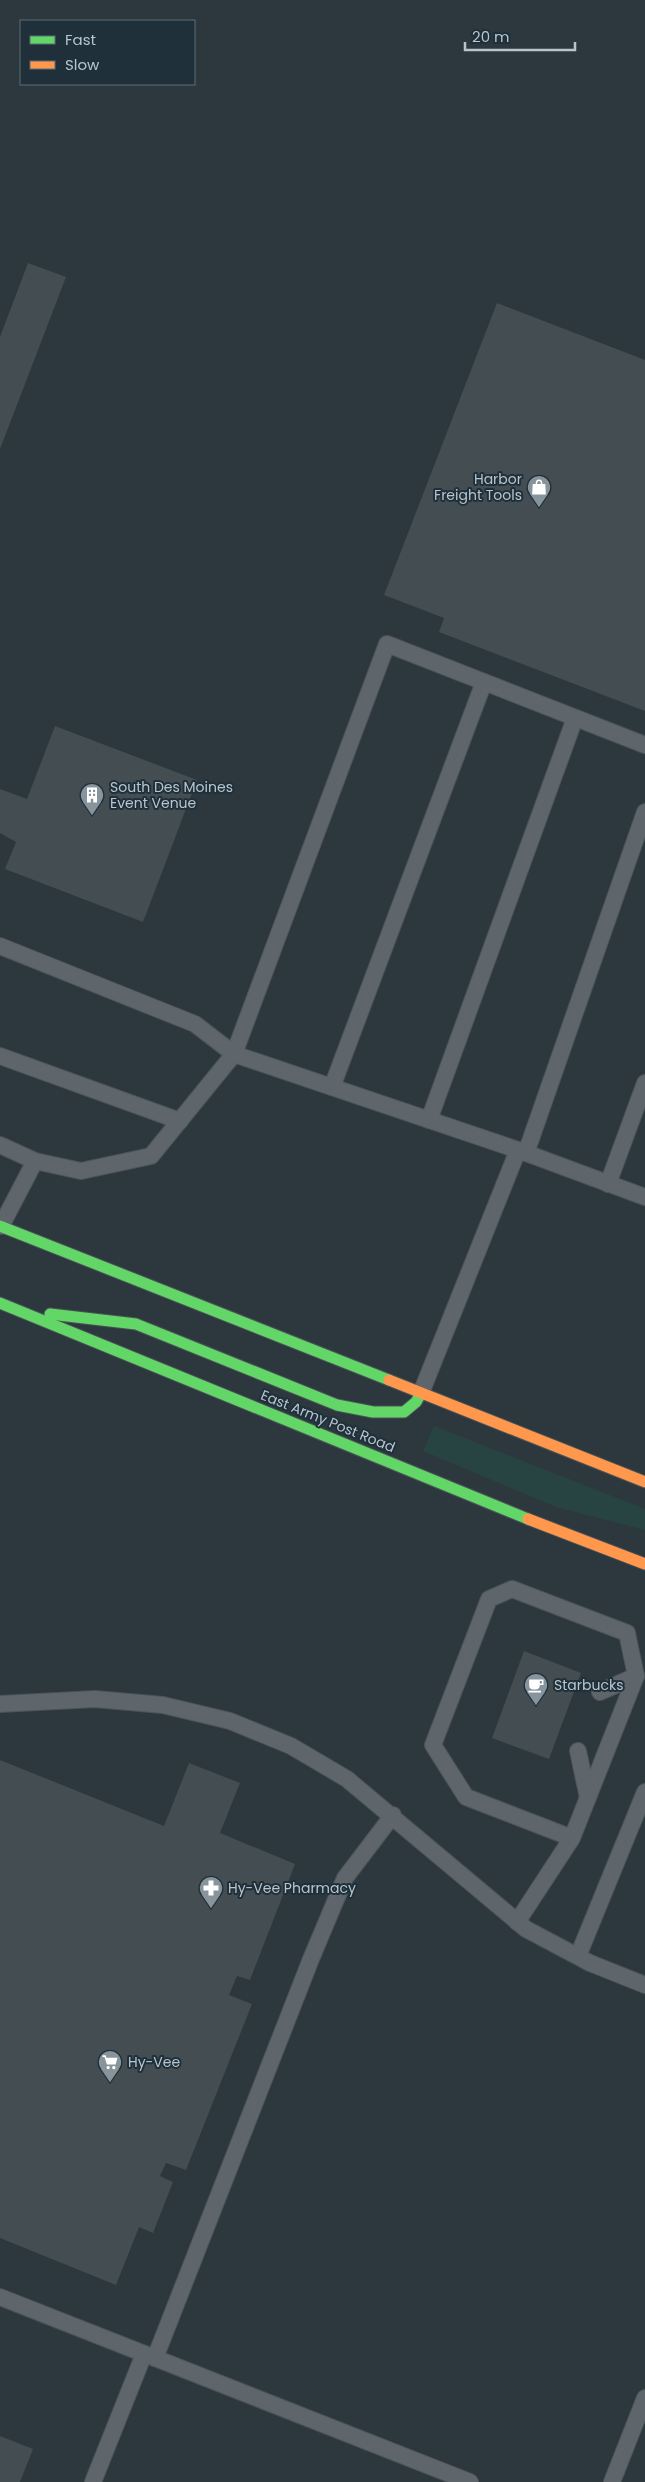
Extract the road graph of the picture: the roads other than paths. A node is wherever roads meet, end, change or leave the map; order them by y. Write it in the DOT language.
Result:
graph roads {
  1 [pos="484,682"];
  2 [pos="575,718"];
  3 [pos="645,745"];
  4 [pos="645,812"];
  5 [pos="0,946"];
  6 [pos="234,1054"];
  7 [pos="0,1056"];
  8 [pos="645,1083"];
  9 [pos="332,1087"];
  10 [pos="429,1120"];
  11 [pos="180,1121"];
  12 [pos="0,1145"];
  13 [pos="522,1151"];
  14 [pos="35,1161"];
  15 [pos="608,1184"];
  16 [pos="645,1197"];
  17 [pos="0,1226"];
  18 [pos="0,1303"];
  19 [pos="16,1310"];
  20 [pos="421,1393"];
  21 [pos="645,1482"];
  22 [pos="645,1564"];
  23 [pos="636,1676"];
  24 [pos="600,1692"];
  25 [pos="0,1704"];
  26 [pos="578,1751"];
  27 [pos="645,1792"];
  28 [pos="588,1798"];
  29 [pos="642,1809"];
  30 [pos="393,1815"];
  31 [pos="572,1838"];
  32 [pos="517,1922"];
  33 [pos="578,1956"];
  34 [pos="645,1985"];
  35 [pos="0,2297"];
  36 [pos="149,2356"];
  37 [pos="645,2398"];
  38 [pos="93,2482"];
  39 [pos="470,2482"];
  40 [pos="612,2482"];
  1 -- 2 [label="lane"];
  1 -- 6 [label="lane"];
  1 -- 9 [label="lane"];
  2 -- 3 [label="lane"];
  2 -- 10 [label="lane"];
  4 -- 13 [label="lane"];
  5 -- 6 [label="lane"];
  6 -- 9 [label="lane"];
  6 -- 11 [label="lane"];
  7 -- 11 [label="lane"];
  8 -- 15 [label="lane"];
  9 -- 10 [label="lane"];
  10 -- 13 [label="lane"];
  11 -- 14 [label="lane"];
  12 -- 14 [label="lane"];
  13 -- 15 [label="lane"];
  13 -- 20 [label="lane"];
  14 -- 17 [label="lane"];
  15 -- 16 [label="lane"];
  17 -- 20 [label="main road"];
  18 -- 19 [label="main road, East Army Post Road"];
  19 -- 20 [label="main road"];
  19 -- 22 [label="main road, East Army Post Road"];
  20 -- 21 [label="main road"];
  23 -- 24 [label="lane"];
  23 -- 28 [label="lane"];
  23 -- 31 [label="lane"];
  25 -- 30 [label="lane"];
  26 -- 28 [label="lane"];
  27 -- 29 [label="lane"];
  28 -- 31 [label="lane"];
  29 -- 33 [label="lane"];
  30 -- 32 [label="lane"];
  30 -- 36 [label="lane"];
  31 -- 32 [label="lane"];
  32 -- 33 [label="lane"];
  33 -- 34 [label="lane"];
  35 -- 36 [label="lane"];
  36 -- 38 [label="lane"];
  36 -- 39 [label="lane"];
  37 -- 40 [label="lane"];
}
